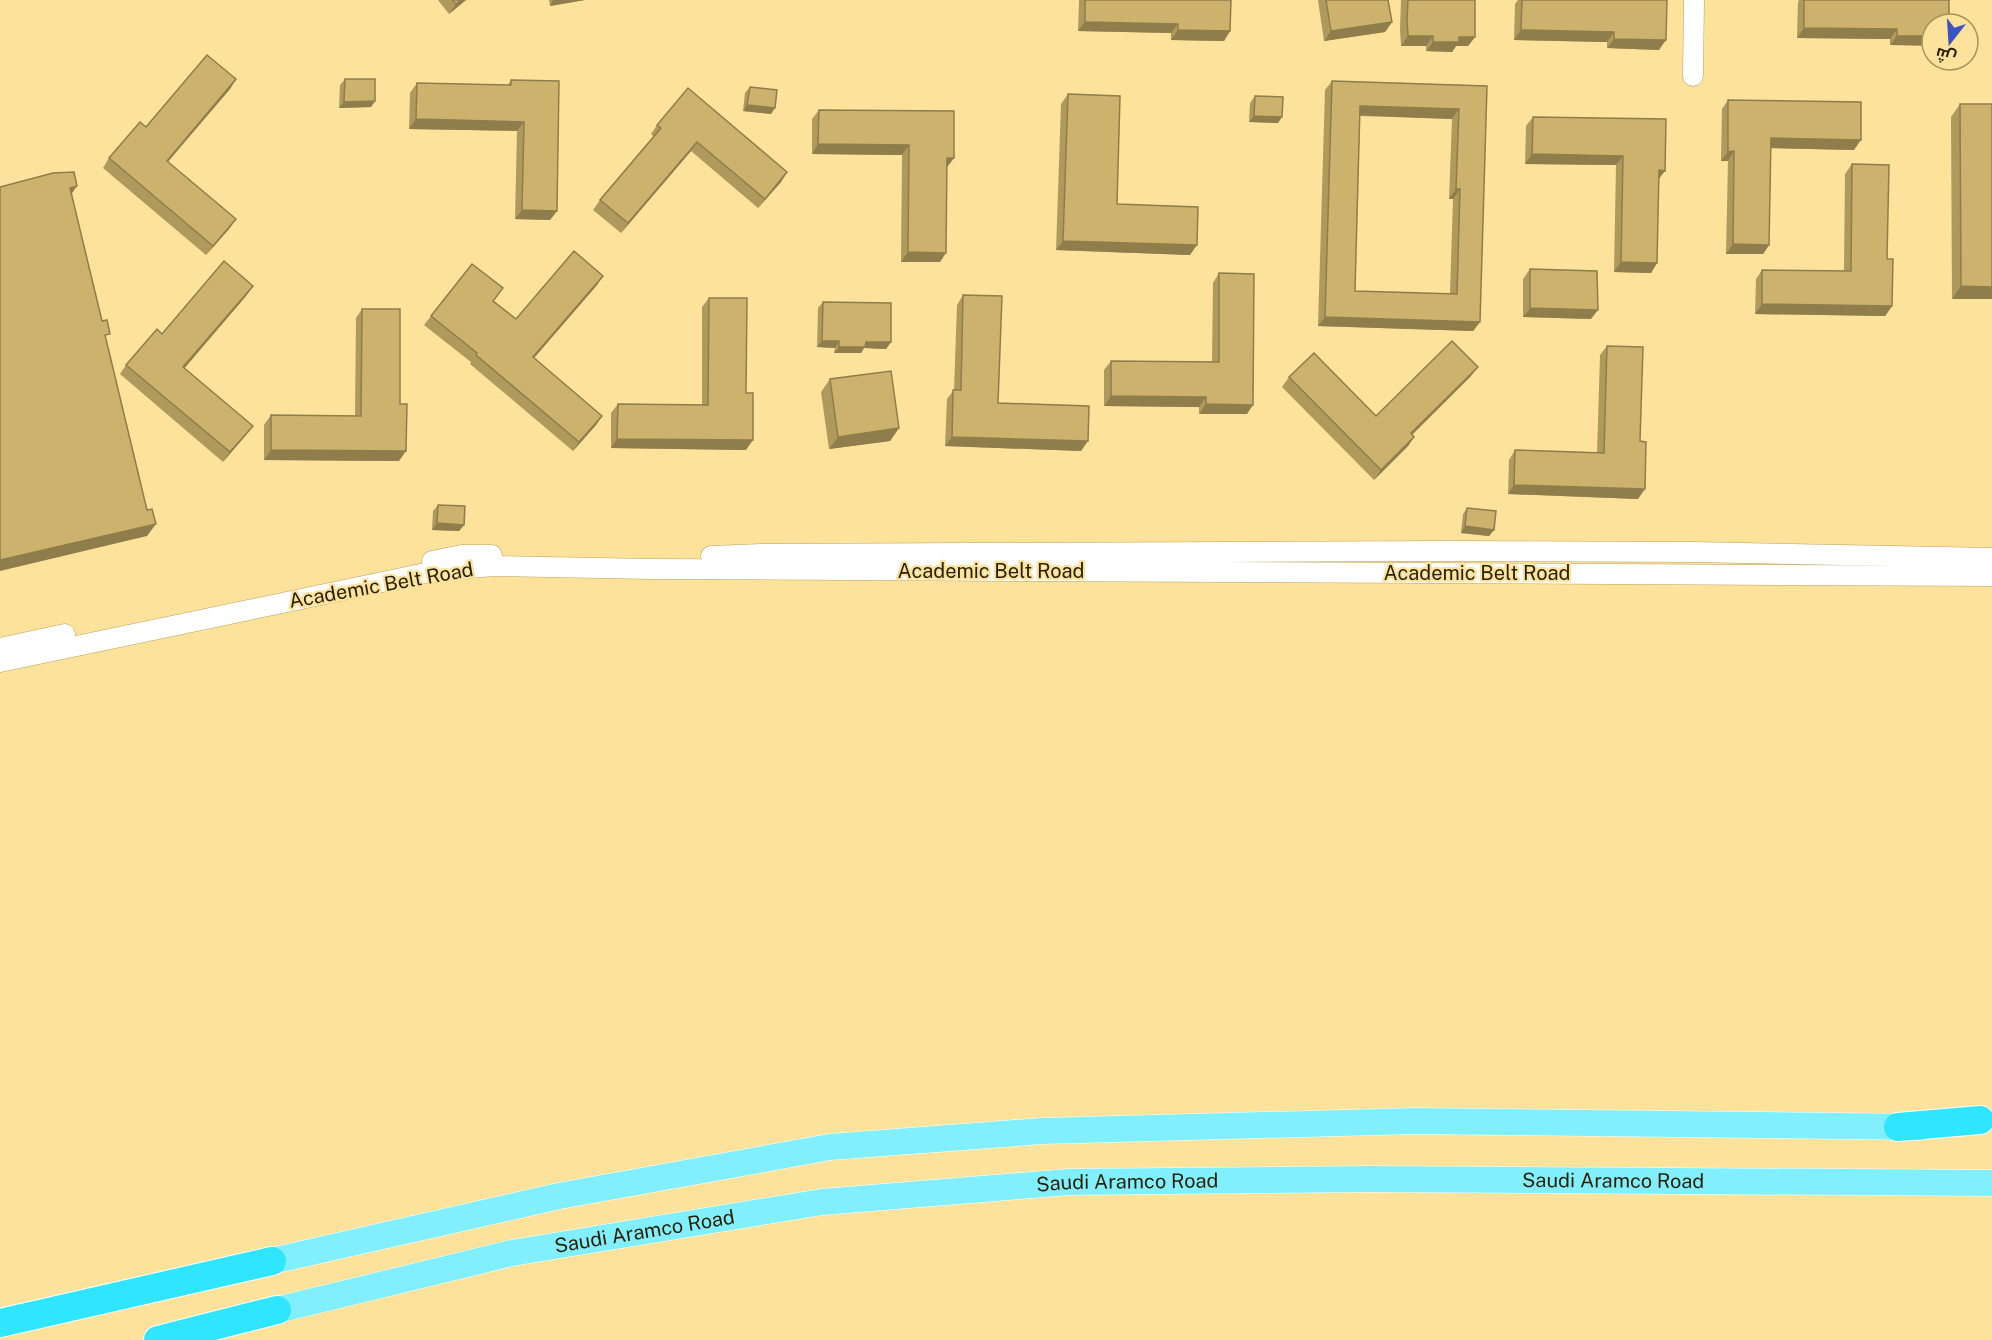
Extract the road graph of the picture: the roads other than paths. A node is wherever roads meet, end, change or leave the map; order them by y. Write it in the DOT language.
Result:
graph roads {
  1 [pos="1694,0"];
  2 [pos="1693,76"];
  3 [pos="1992,558"];
  4 [pos="1992,576"];
  5 [pos="0,648"];
  6 [pos="0,662"];
  7 [pos="1988,1122"];
  8 [pos="1898,1127"];
  9 [pos="1992,1183"];
  10 [pos="272,1261"];
  11 [pos="277,1310"];
  12 [pos="0,1323"];
  13 [pos="18,1340"];
  14 [pos="159,1340"];
  1 -- 2 [label="street"];
  3 -- 5 [label="street, Academic Belt Road"];
  4 -- 6 [label="street, Academic Belt Road"];
  7 -- 8 [label="highway"];
  8 -- 10 [label="main road"];
  9 -- 11 [label="main road, Saudi Aramco Road"];
  10 -- 12 [label="highway"];
  10 -- 13 [label="highway"];
  11 -- 14 [label="highway"];
}
